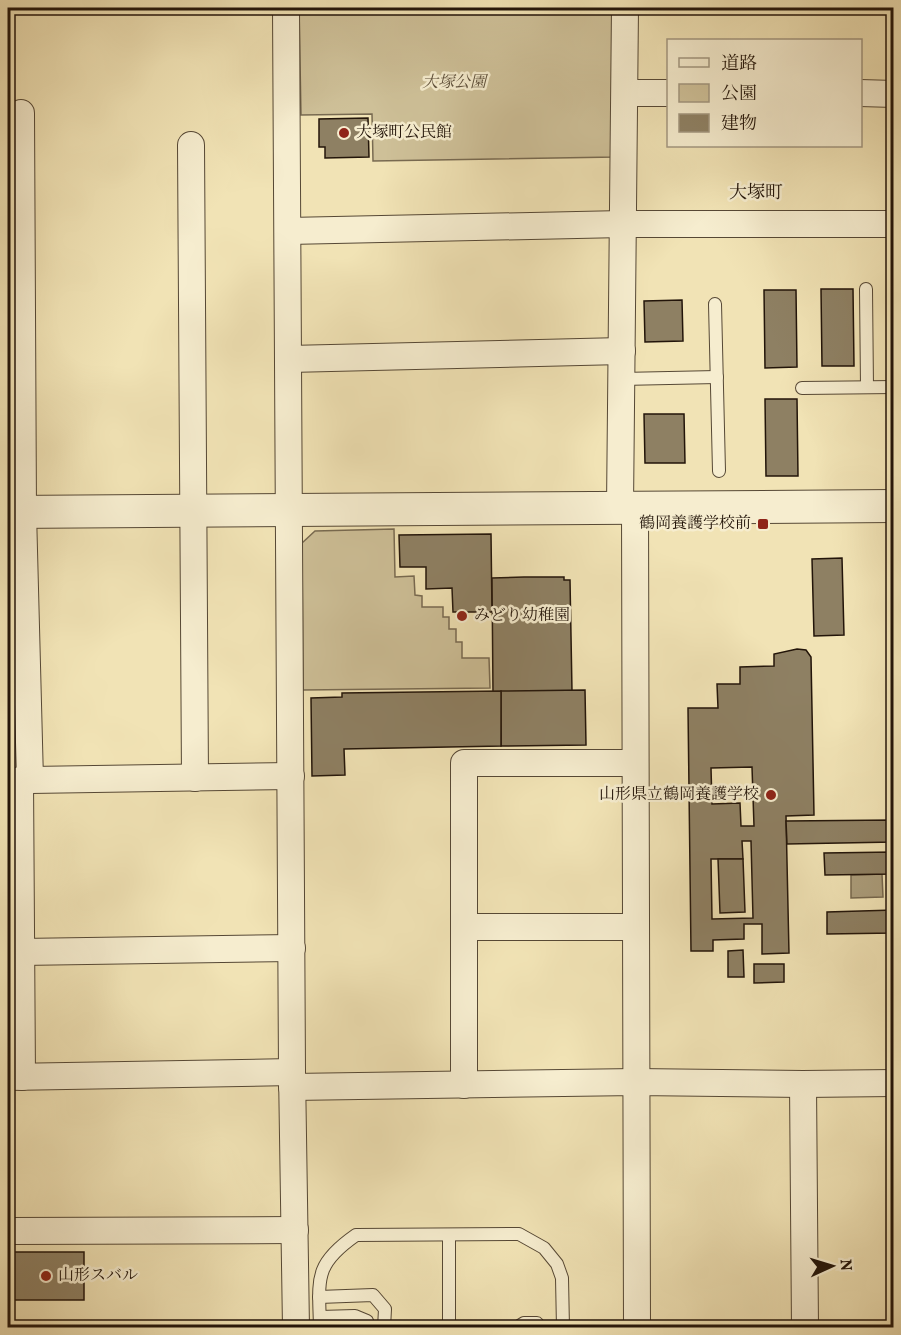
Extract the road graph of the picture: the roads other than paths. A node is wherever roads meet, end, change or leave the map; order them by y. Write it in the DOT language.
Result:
graph roads {
  1 [pos="286,8"];
  2 [pos="625,8"];
  3 [pos="625,93"];
  4 [pos="667,93"];
  5 [pos="862,93"];
  6 [pos="894,94"];
  7 [pos="21,113"];
  8 [pos="191,145"];
  9 [pos="623,224"];
  10 [pos="894,224"];
  11 [pos="288,231"];
  12 [pos="866,288"];
  13 [pos="716,304"];
  14 [pos="622,351"];
  15 [pos="289,359"];
  16 [pos="717,377"];
  17 [pos="621,379"];
  18 [pos="867,387"];
  19 [pos="894,387"];
  20 [pos="802,388"];
  21 [pos="718,471"];
  22 [pos="894,506"];
  23 [pos="627,507"];
  24 [pos="193,510"];
  25 [pos="290,510"];
  26 [pos="15,512"];
  27 [pos="635,763"];
  28 [pos="291,776"];
  29 [pos="195,778"];
  30 [pos="30,780"];
  31 [pos="464,927"];
  32 [pos="635,927"];
  33 [pos="292,948"];
  34 [pos="20,952"];
  35 [pos="15,1077"];
  36 [pos="292,1079"];
  37 [pos="636,1082"];
  38 [pos="894,1083"];
  39 [pos="803,1084"];
  40 [pos="465,1085"];
  41 [pos="295,1230"];
  42 [pos="8,1231"];
  43 [pos="449,1236"];
  44 [pos="319,1297"];
  45 [pos="320,1322"];
  46 [pos="296,1328"];
  47 [pos="369,1328"];
  48 [pos="384,1328"];
  49 [pos="449,1328"];
  50 [pos="516,1328"];
  51 [pos="541,1328"];
  52 [pos="563,1328"];
  53 [pos="637,1328"];
  54 [pos="805,1328"];
  1 -- 11 [label="street"];
  2 -- 3 [label="street"];
  3 -- 4 [label="street"];
  3 -- 9 [label="street"];
  5 -- 6 [label="street"];
  7 -- 26 [label="street"];
  8 -- 24 [label="street"];
  9 -- 10 [label="street"];
  9 -- 11 [label="street"];
  9 -- 14 [label="street"];
  11 -- 15 [label="street"];
  12 -- 18 [label="lane"];
  13 -- 16 [label="lane"];
  14 -- 15 [label="street"];
  14 -- 17 [label="street"];
  15 -- 25 [label="street"];
  16 -- 17 [label="lane"];
  16 -- 21 [label="lane"];
  17 -- 23 [label="street"];
  18 -- 19 [label="lane"];
  18 -- 20 [label="lane"];
  22 -- 23 [label="street"];
  23 -- 25 [label="street"];
  23 -- 27 [label="street"];
  24 -- 25 [label="street"];
  24 -- 26 [label="street"];
  24 -- 29 [label="street"];
  25 -- 28 [label="street"];
  26 -- 30 [label="street"];
  27 -- 31 [label="street"];
  27 -- 32 [label="street"];
  28 -- 29 [label="street"];
  28 -- 33 [label="street"];
  29 -- 30 [label="street"];
  30 -- 34 [label="street"];
  31 -- 32 [label="street"];
  31 -- 40 [label="street"];
  32 -- 37 [label="street"];
  33 -- 34 [label="street"];
  33 -- 36 [label="street"];
  34 -- 35 [label="street"];
  35 -- 36 [label="street"];
  36 -- 40 [label="street"];
  36 -- 41 [label="street"];
  37 -- 39 [label="street"];
  37 -- 40 [label="street"];
  37 -- 53 [label="street"];
  38 -- 39 [label="street"];
  39 -- 54 [label="street"];
  41 -- 42 [label="street"];
  41 -- 46 [label="street"];
  43 -- 44 [label="lane"];
  43 -- 49 [label="lane"];
  43 -- 52 [label="lane"];
  44 -- 45 [label="lane"];
  44 -- 48 [label="lane"];
  45 -- 47 [label="lane"];
  50 -- 51 [label="lane"];
}
